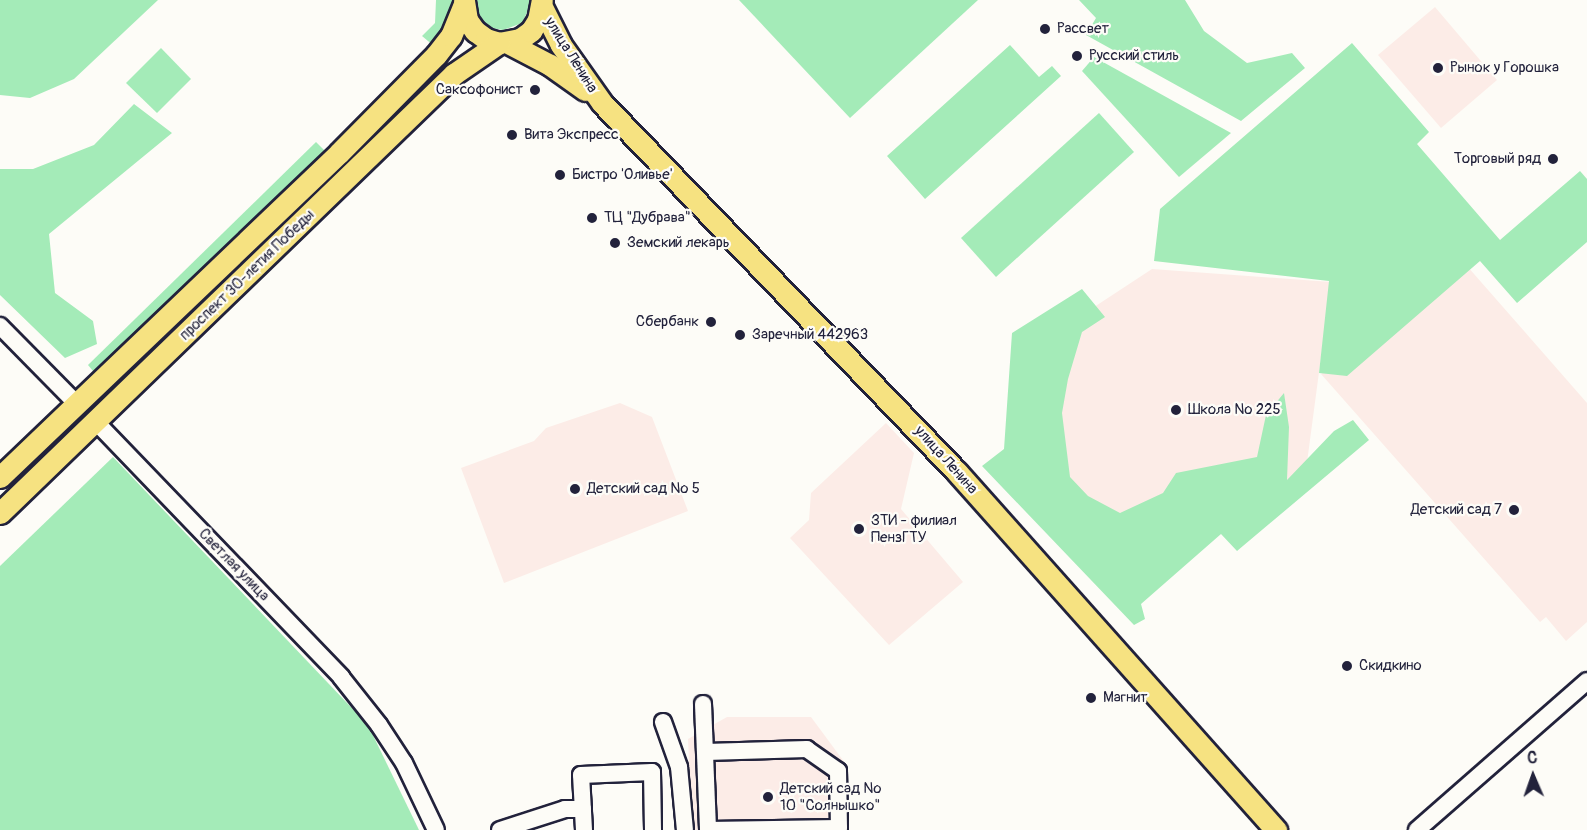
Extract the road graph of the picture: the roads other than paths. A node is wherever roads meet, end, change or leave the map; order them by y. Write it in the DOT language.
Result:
graph roads {
  1 [pos="464,3"];
  2 [pos="542,4"];
  3 [pos="504,43"];
  4 [pos="602,103"];
  5 [pos="0,326"];
  6 [pos="76,403"];
  7 [pos="96,422"];
  8 [pos="0,477"];
  9 [pos="0,513"];
  10 [pos="1587,681"];
  11 [pos="704,704"];
  12 [pos="663,722"];
  13 [pos="706,752"];
  14 [pos="583,809"];
  15 [pos="436,830"];
  16 [pos="500,830"];
  17 [pos="584,830"];
  18 [pos="653,830"];
  19 [pos="685,830"];
  20 [pos="1276,830"];
  21 [pos="1417,830"];
  1 -- 3 [label="main road, улица Ленина"];
  1 -- 6 [label="main road, проспект 30-летия Победы"];
  2 -- 3 [label="main road, проспект 30-летия Победы"];
  2 -- 4 [label="main road, улица Ленина"];
  3 -- 4 [label="main road, улица Ленина"];
  3 -- 7 [label="main road, проспект 30-летия Победы"];
  4 -- 20 [label="main road, улица Ленина"];
  5 -- 6 [label="street, Светлая улица"];
  6 -- 7 [label="main road, Светлая улица"];
  6 -- 8 [label="main road, проспект 30-летия Победы"];
  7 -- 9 [label="main road, проспект 30-летия Победы"];
  7 -- 15 [label="street, Светлая улица"];
  10 -- 21 [label="street"];
  11 -- 13 [label="street"];
  12 -- 19 [label="street"];
  13 -- 13 [label="street"];
  14 -- 16 [label="street"];
  14 -- 17 [label="street"];
  14 -- 18 [label="street"];
}
